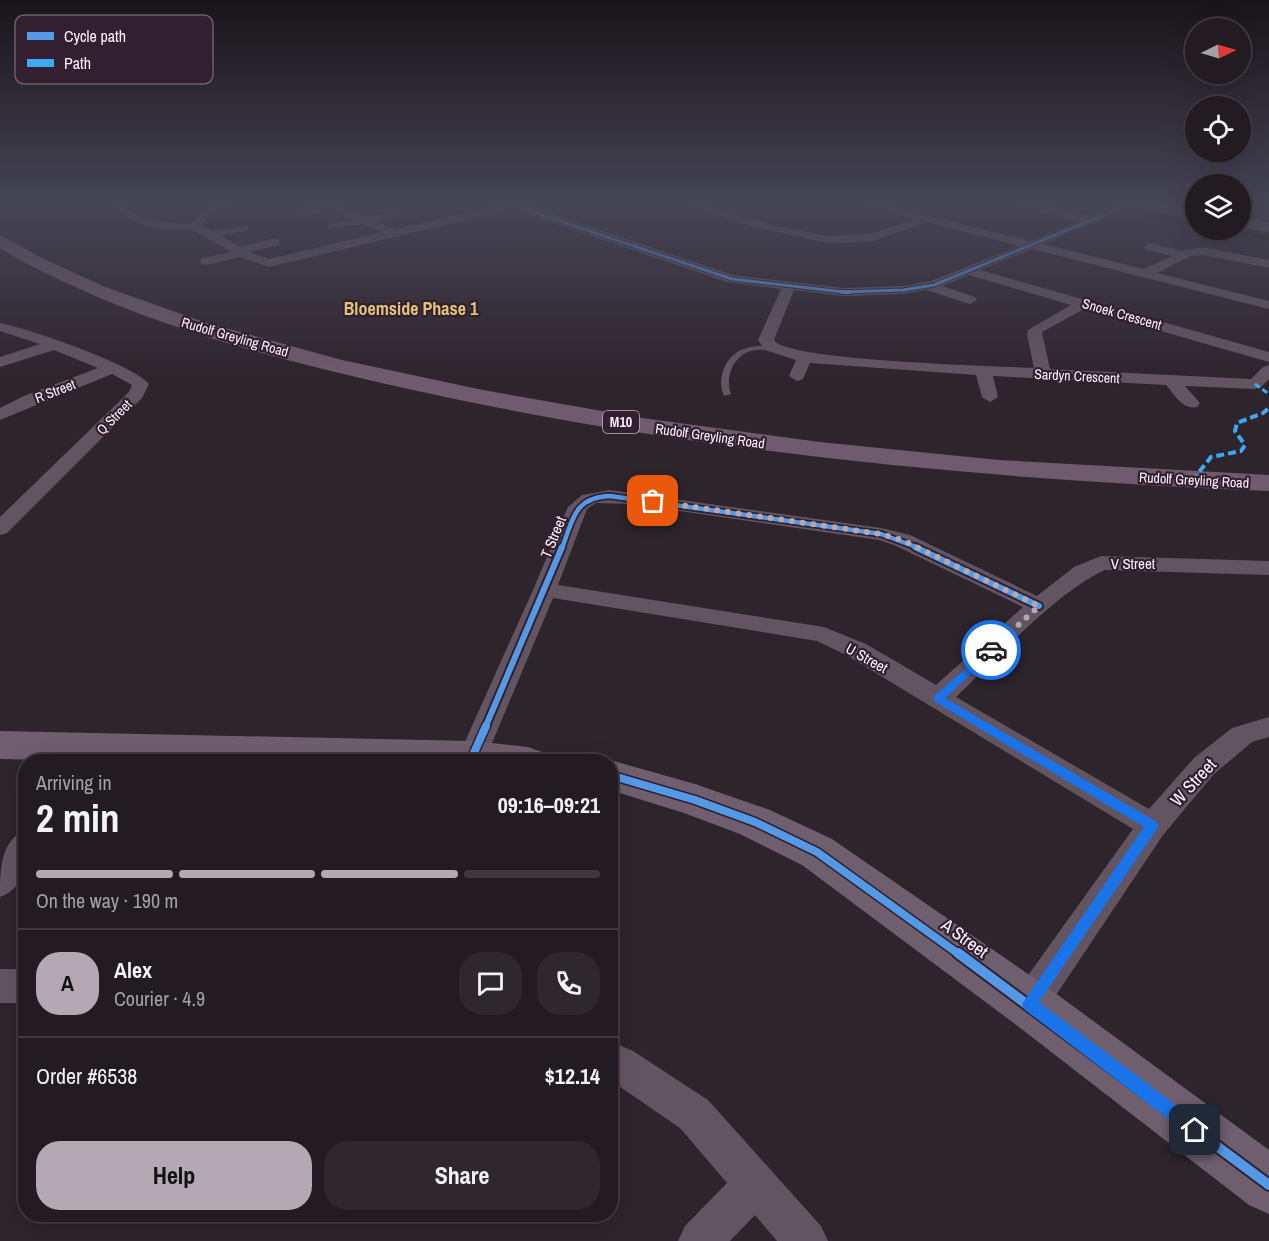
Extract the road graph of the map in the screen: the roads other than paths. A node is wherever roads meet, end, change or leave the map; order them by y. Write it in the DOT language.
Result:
graph roads {
  1 [pos="35,262"];
  2 [pos="677,262"];
  3 [pos="706,262"];
  4 [pos="991,262"];
  5 [pos="1100,262"];
  6 [pos="1169,262"];
  7 [pos="1108,264"];
  8 [pos="691,267"];
  9 [pos="968,272"];
  10 [pos="1090,273"];
  11 [pos="1146,273"];
  12 [pos="1183,283"];
  13 [pos="1246,284"];
  14 [pos="789,286"];
  15 [pos="927,286"];
  16 [pos="863,291"];
  17 [pos="1164,292"];
  18 [pos="1230,295"];
  19 [pos="970,300"];
  20 [pos="876,303"];
  21 [pos="1084,303"];
  22 [pos="1264,303"];
  23 [pos="1240,313"];
  24 [pos="0,327"];
  25 [pos="1172,328"];
  26 [pos="1153,340"];
  27 [pos="861,343"];
  28 [pos="54,345"];
  29 [pos="770,347"];
  30 [pos="952,351"];
  31 [pos="806,356"];
  32 [pos="1269,357"];
  33 [pos="0,362"];
  34 [pos="857,362"];
  35 [pos="892,364"];
  36 [pos="111,369"];
  37 [pos="955,369"];
  38 [pos="983,370"];
  39 [pos="1269,370"];
  40 [pos="1043,374"];
  41 [pos="797,376"];
  42 [pos="1171,380"];
  43 [pos="891,384"];
  44 [pos="727,394"];
  45 [pos="990,397"];
  46 [pos="1191,403"];
  47 [pos="0,415"];
  48 [pos="1269,483"];
  49 [pos="0,529"];
  50 [pos="1269,568"];
  51 [pos="545,590"];
  52 [pos="1039,606"];
  53 [pos="938,698"];
  54 [pos="1269,727"];
  55 [pos="0,745"];
  56 [pos="81,754"];
  57 [pos="473,754"];
  58 [pos="618,777"];
  59 [pos="1152,826"];
  60 [pos="18,855"];
  61 [pos="0,883"];
  62 [pos="0,986"];
  63 [pos="18,986"];
  64 [pos="1029,1004"];
  65 [pos="618,1063"];
  66 [pos="755,1184"];
  67 [pos="1269,1185"];
  68 [pos="700,1241"];
  69 [pos="806,1241"];
  1 -- 48 [label="main road, Rudolf Greyling Road / M10"];
  2 -- 8 [label="street"];
  3 -- 8 [label="street"];
  4 -- 9 [label="street"];
  5 -- 7 [label="street"];
  6 -- 11 [label="street"];
  7 -- 10 [label="street"];
  7 -- 11 [label="street"];
  8 -- 14 [label="street"];
  9 -- 15 [label="street"];
  9 -- 21 [label="street, Snoek Crescent"];
  11 -- 12 [label="street"];
  12 -- 17 [label="street"];
  12 -- 18 [label="street"];
  13 -- 18 [label="street"];
  14 -- 16 [label="street"];
  14 -- 29 [label="street"];
  15 -- 16 [label="street"];
  15 -- 19 [label="street"];
  16 -- 20 [label="street"];
  18 -- 22 [label="street"];
  21 -- 25 [label="street, Snoek Crescent"];
  21 -- 40 [label="street"];
  22 -- 23 [label="street"];
  24 -- 28 [label="street, Q Street"];
  25 -- 26 [label="street, Snoek Crescent"];
  25 -- 32 [label="street, Snoek Crescent"];
  27 -- 34 [label="street"];
  28 -- 33 [label="street"];
  28 -- 36 [label="street, Q Street"];
  29 -- 31 [label="street, Sardyn Crescent"];
  29 -- 44 [label="lane"];
  30 -- 37 [label="street"];
  31 -- 34 [label="street, Sardyn Crescent"];
  31 -- 41 [label="street"];
  34 -- 35 [label="street, Sardyn Crescent"];
  35 -- 37 [label="street, Sardyn Crescent"];
  35 -- 43 [label="street"];
  36 -- 47 [label="street, R Street"];
  36 -- 49 [label="street, Q Street"];
  37 -- 38 [label="street, Sardyn Crescent"];
  38 -- 40 [label="street, Sardyn Crescent"];
  38 -- 45 [label="street"];
  39 -- 42 [label="street, Sardyn Crescent"];
  40 -- 42 [label="street, Sardyn Crescent"];
  42 -- 46 [label="street"];
  50 -- 52 [label="street, V Street"];
  51 -- 52 [label="street, T Street"];
  51 -- 53 [label="street, U Street"];
  51 -- 57 [label="street, T Street"];
  52 -- 53 [label="street, V Street"];
  53 -- 59 [label="street, U Street"];
  54 -- 59 [label="street, W Street"];
  55 -- 56 [label="street"];
  58 -- 64 [label="street, A Street"];
  59 -- 64 [label="street, W Street"];
  60 -- 61 [label="street"];
  62 -- 63 [label="street"];
  64 -- 67 [label="street, A Street"];
  65 -- 66 [label="street"];
  66 -- 68 [label="street"];
  66 -- 69 [label="street"];
}
